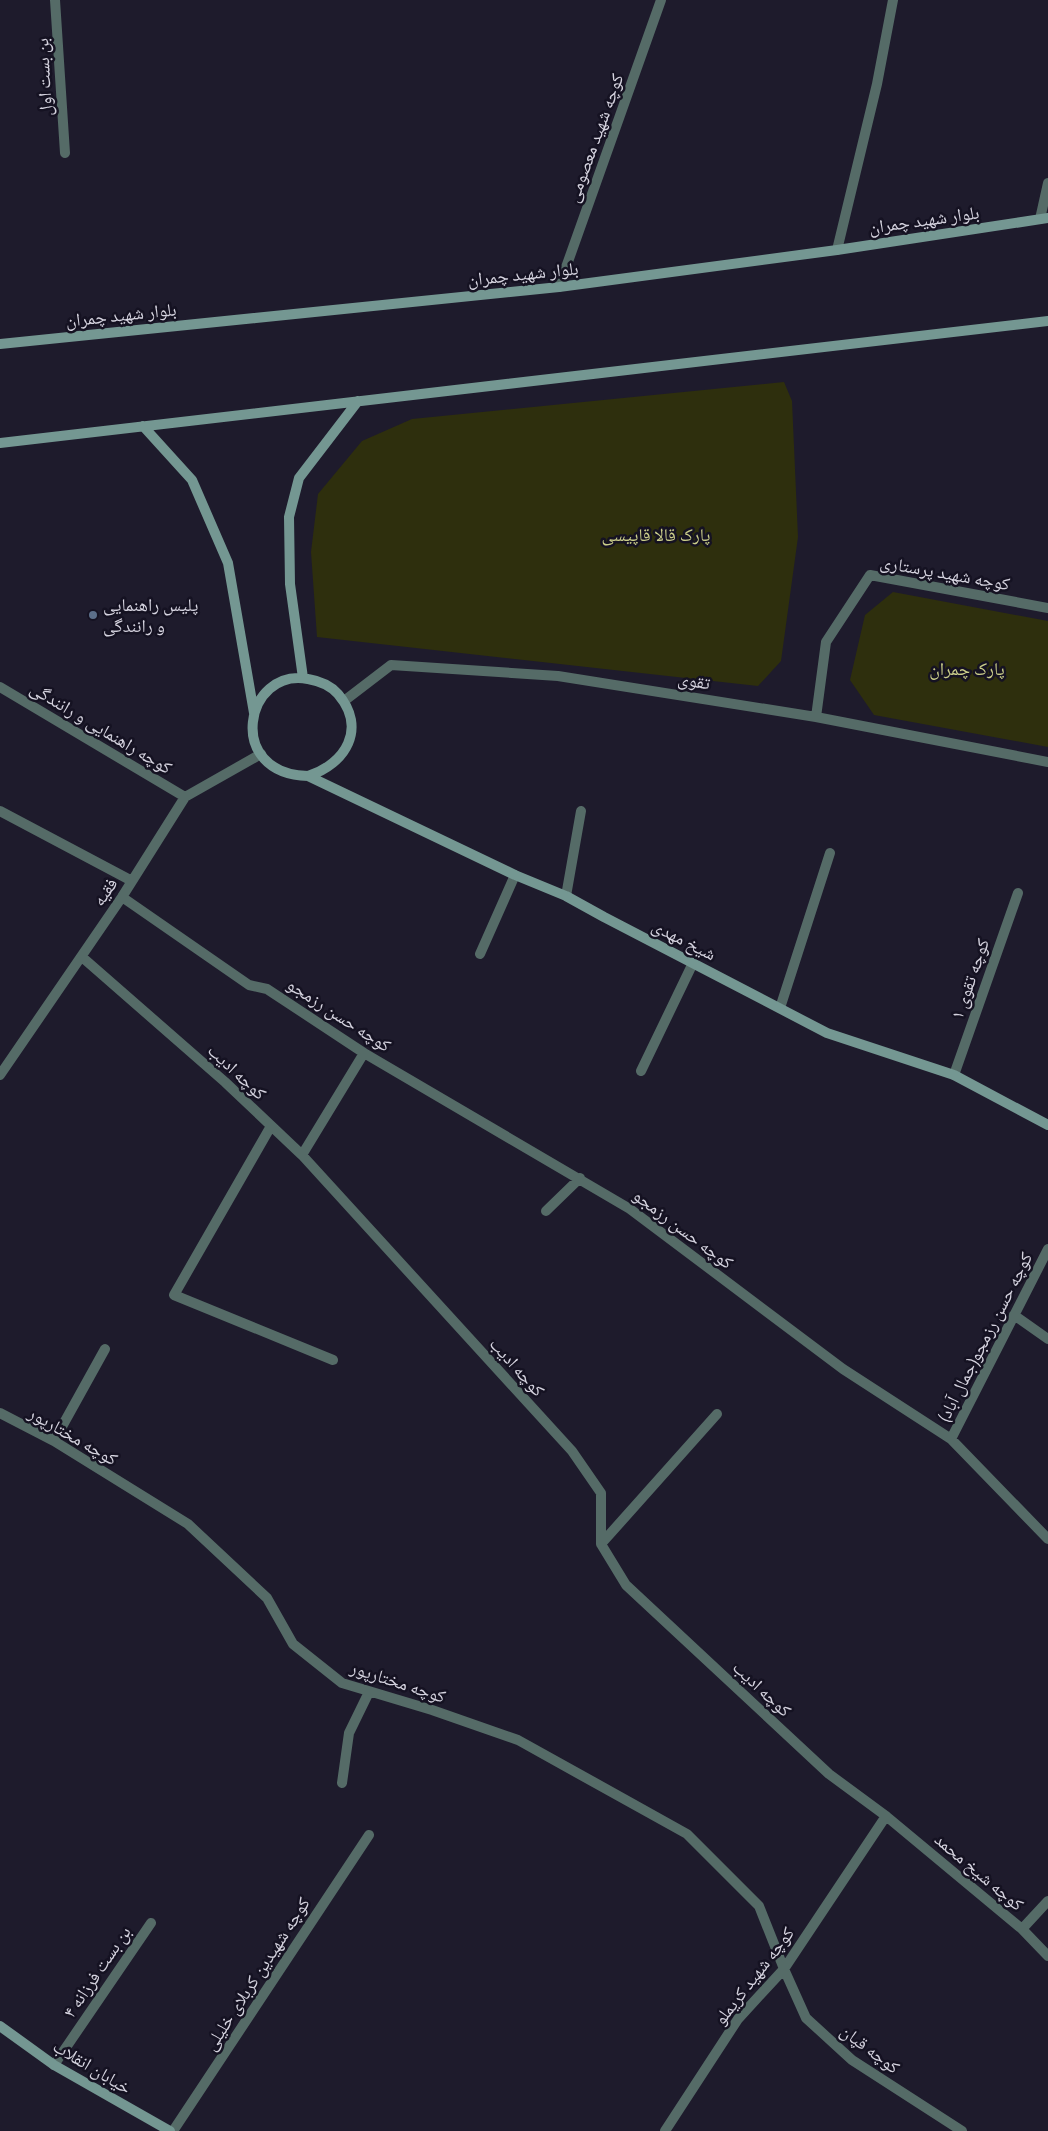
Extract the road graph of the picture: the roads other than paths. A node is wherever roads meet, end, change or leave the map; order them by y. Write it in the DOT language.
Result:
graph roads {
  1 [pos="56,0"];
  2 [pos="661,0"];
  3 [pos="893,0"];
  4 [pos="65,153"];
  5 [pos="1048,183"];
  6 [pos="1044,219"];
  7 [pos="836,250"];
  8 [pos="559,287"];
  9 [pos="1048,321"];
  10 [pos="0,344"];
  11 [pos="358,401"];
  12 [pos="143,426"];
  13 [pos="0,443"];
  14 [pos="1048,608"];
  15 [pos="303,678"];
  16 [pos="0,687"];
  17 [pos="344,701"];
  18 [pos="254,714"];
  19 [pos="816,717"];
  20 [pos="261,754"];
  21 [pos="1048,762"];
  22 [pos="308,776"];
  23 [pos="185,797"];
  24 [pos="0,811"];
  25 [pos="580,811"];
  26 [pos="830,853"];
  27 [pos="515,875"];
  28 [pos="132,881"];
  29 [pos="1018,893"];
  30 [pos="566,896"];
  31 [pos="122,897"];
  32 [pos="480,954"];
  33 [pos="82,957"];
  34 [pos="693,963"];
  35 [pos="780,1008"];
  36 [pos="364,1053"];
  37 [pos="641,1071"];
  38 [pos="0,1075"];
  39 [pos="954,1075"];
  40 [pos="1048,1125"];
  41 [pos="271,1126"];
  42 [pos="302,1156"];
  43 [pos="580,1178"];
  44 [pos="546,1211"];
  45 [pos="1048,1249"];
  46 [pos="1014,1315"];
  47 [pos="1048,1339"];
  48 [pos="105,1349"];
  49 [pos="333,1360"];
  50 [pos="0,1413"];
  51 [pos="717,1414"];
  52 [pos="952,1439"];
  53 [pos="54,1441"];
  54 [pos="1048,1539"];
  55 [pos="601,1544"];
  56 [pos="369,1692"];
  57 [pos="342,1783"];
  58 [pos="886,1816"];
  59 [pos="369,1835"];
  60 [pos="1048,1901"];
  61 [pos="151,1924"];
  62 [pos="1022,1929"];
  63 [pos="1048,1956"];
  64 [pos="784,1969"];
  65 [pos="0,2026"];
  66 [pos="54,2065"];
  67 [pos="172,2131"];
  68 [pos="665,2131"];
  69 [pos="962,2131"];
  1 -- 4 [label="street, بن بست اول"];
  2 -- 8 [label="street, کوچه شهید معصومی"];
  3 -- 7 [label="street"];
  5 -- 6 [label="street"];
  6 -- 7 [label="main road, بلوار شهید چمران"];
  7 -- 8 [label="main road, بلوار شهید چمران"];
  8 -- 10 [label="main road, بلوار شهید چمران"];
  9 -- 11 [label="main road"];
  11 -- 12 [label="main road"];
  11 -- 15 [label="main road"];
  12 -- 13 [label="main road"];
  12 -- 18 [label="main road"];
  14 -- 19 [label="street, کوچه شهید پرستاری"];
  15 -- 17 [label="main road"];
  15 -- 18 [label="main road"];
  16 -- 23 [label="street, کوچه راهنمایی و رانندگی"];
  17 -- 19 [label="street, تقوی"];
  17 -- 22 [label="main road"];
  18 -- 20 [label="main road"];
  19 -- 21 [label="street, تقوی"];
  20 -- 22 [label="main road"];
  20 -- 23 [label="street, فقیه"];
  22 -- 27 [label="main road, شیخ مهدی"];
  23 -- 28 [label="street, فقیه"];
  24 -- 28 [label="street"];
  25 -- 30 [label="street"];
  26 -- 35 [label="street"];
  27 -- 30 [label="main road, شیخ مهدی"];
  27 -- 32 [label="street"];
  28 -- 31 [label="street, فقیه"];
  29 -- 39 [label="street, کوچه تقوی ۱"];
  30 -- 34 [label="main road, شیخ مهدی"];
  31 -- 33 [label="street, فقیه"];
  31 -- 36 [label="street, کوچه حسن رزمجو"];
  33 -- 38 [label="street, فقیه"];
  33 -- 41 [label="street, کوچه ادیب"];
  34 -- 35 [label="main road, شیخ مهدی"];
  34 -- 37 [label="street"];
  35 -- 39 [label="main road, شیخ مهدی"];
  36 -- 42 [label="street"];
  36 -- 43 [label="street, کوچه حسن رزمجو"];
  39 -- 40 [label="main road, شیخ مهدی"];
  41 -- 42 [label="street, کوچه ادیب"];
  41 -- 49 [label="street"];
  42 -- 55 [label="street, کوچه ادیب"];
  43 -- 44 [label="street"];
  43 -- 52 [label="street, کوچه حسن رزمجو"];
  45 -- 46 [label="street, کوچه حسن رزمجو(جمال آباد)"];
  46 -- 47 [label="street"];
  46 -- 52 [label="street, کوچه حسن رزمجو(جمال آباد)"];
  48 -- 53 [label="street"];
  50 -- 53 [label="street, کوچه مختارپور"];
  51 -- 55 [label="street"];
  52 -- 54 [label="street, کوچه حسن رزمجو"];
  53 -- 56 [label="street, کوچه مختارپور"];
  55 -- 58 [label="street, کوچه ادیب"];
  56 -- 57 [label="street"];
  56 -- 64 [label="street, کوچه مختارپور"];
  58 -- 62 [label="street, کوچه شیخ محمد"];
  58 -- 64 [label="street, کوچه شهید کریملو"];
  59 -- 67 [label="street, کوچه شهیدین کربلای خلیلی"];
  60 -- 62 [label="street"];
  61 -- 66 [label="street, بن بست فرزانه ۴"];
  62 -- 63 [label="street, کوچه شیخ محمد"];
  64 -- 68 [label="street, کوچه شهید کریملو"];
  64 -- 69 [label="street, کوچه قپان"];
  65 -- 66 [label="main road, خیابان انقلاب"];
  66 -- 67 [label="main road, خیابان انقلاب"];
}
